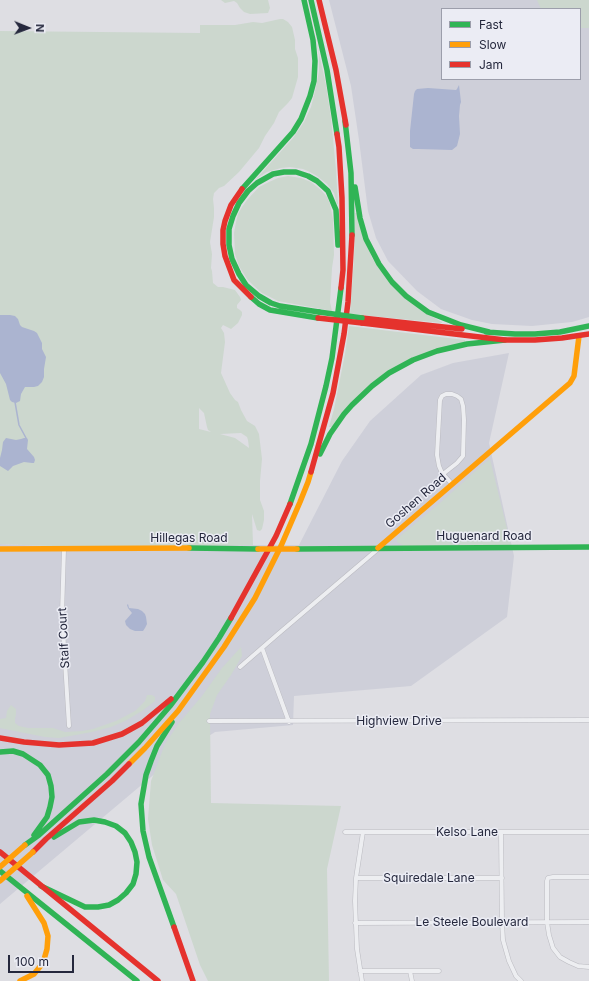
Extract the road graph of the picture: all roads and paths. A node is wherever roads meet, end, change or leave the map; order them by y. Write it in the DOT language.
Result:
graph roads {
  1 [pos="304,0"];
  2 [pos="311,0"];
  3 [pos="319,0"];
  4 [pos="345,121"];
  5 [pos="343,270"];
  6 [pos="319,315"];
  7 [pos="362,321"];
  8 [pos="589,326"];
  9 [pos="489,332"];
  10 [pos="589,334"];
  11 [pos="579,336"];
  12 [pos="505,340"];
  13 [pos="443,474"];
  14 [pos="308,482"];
  15 [pos="452,484"];
  16 [pos="589,547"];
  17 [pos="378,548"];
  18 [pos="0,549"];
  19 [pos="64,549"];
  20 [pos="262,648"];
  21 [pos="240,667"];
  22 [pos="188,682"];
  23 [pos="178,711"];
  24 [pos="589,720"];
  25 [pos="209,721"];
  26 [pos="288,722"];
  27 [pos="69,726"];
  28 [pos="0,738"];
  29 [pos="0,752"];
  30 [pos="345,832"];
  31 [pos="363,832"];
  32 [pos="501,832"];
  33 [pos="589,832"];
  34 [pos="26,844"];
  35 [pos="34,851"];
  36 [pos="0,852"];
  37 [pos="0,867"];
  38 [pos="0,871"];
  39 [pos="589,877"];
  40 [pos="356,878"];
  41 [pos="502,878"];
  42 [pos="0,881"];
  43 [pos="41,886"];
  44 [pos="22,889"];
  45 [pos="502,922"];
  46 [pos="547,922"];
  47 [pos="589,922"];
  48 [pos="355,923"];
  49 [pos="589,967"];
  50 [pos="360,971"];
  51 [pos="410,971"];
  52 [pos="439,971"];
  53 [pos="20,981"];
  54 [pos="137,981"];
  55 [pos="158,981"];
  56 [pos="193,981"];
  57 [pos="362,981"];
  58 [pos="412,981"];
  59 [pos="521,981"];
  1 -- 6 [label="main road"];
  2 -- 5 [label="main road"];
  3 -- 4 [label="main road"];
  4 -- 9 [label="main road"];
  4 -- 14 [label="main road"];
  5 -- 6 [label="main road"];
  5 -- 22 [label="main road"];
  6 -- 7 [label="main road, bridge"];
  7 -- 9 [label="main road"];
  7 -- 12 [label="main road"];
  8 -- 9 [label="main road"];
  10 -- 11 [label="main road"];
  11 -- 12 [label="main road"];
  11 -- 15 [label="main road, Goshen Road"];
  12 -- 14 [label="main road"];
  13 -- 13 [label="street"];
  13 -- 15 [label="street"];
  14 -- 23 [label="main road"];
  15 -- 17 [label="main road, Goshen Road"];
  16 -- 17 [label="main road, Huguenard Road"];
  17 -- 19 [label="main road, Hillegas Road, bridge"];
  17 -- 20 [label="street, Goshen Road"];
  18 -- 19 [label="main road, Hillegas Road"];
  19 -- 27 [label="street, Stalf Court"];
  20 -- 21 [label="street, Goshen Road"];
  20 -- 26 [label="street"];
  22 -- 28 [label="main road"];
  22 -- 34 [label="main road"];
  23 -- 35 [label="main road"];
  23 -- 56 [label="main road"];
  24 -- 26 [label="street, Highview Drive"];
  25 -- 26 [label="street, Highview Drive"];
  29 -- 34 [label="main road"];
  30 -- 31 [label="street, Kelso Lane"];
  31 -- 32 [label="street, Kelso Lane"];
  31 -- 40 [label="street"];
  32 -- 33 [label="street, Kelso Lane"];
  32 -- 41 [label="street"];
  34 -- 37 [label="main road, bridge"];
  35 -- 42 [label="main road, bridge"];
  35 -- 43 [label="main road"];
  36 -- 43 [label="main road"];
  38 -- 44 [label="main road"];
  39 -- 46 [label="street"];
  40 -- 41 [label="street, Squiredale Lane"];
  40 -- 48 [label="street"];
  41 -- 45 [label="street"];
  43 -- 55 [label="main road"];
  44 -- 53 [label="main road"];
  44 -- 54 [label="main road"];
  45 -- 46 [label="street, Le Steele Boulevard"];
  45 -- 48 [label="street, Le Steele Boulevard"];
  45 -- 59 [label="street"];
  46 -- 47 [label="street, Le Steele Boulevard"];
  46 -- 49 [label="street"];
  48 -- 50 [label="street"];
  50 -- 51 [label="street"];
  50 -- 57 [label="street"];
  51 -- 52 [label="street"];
  51 -- 58 [label="street"];
}
